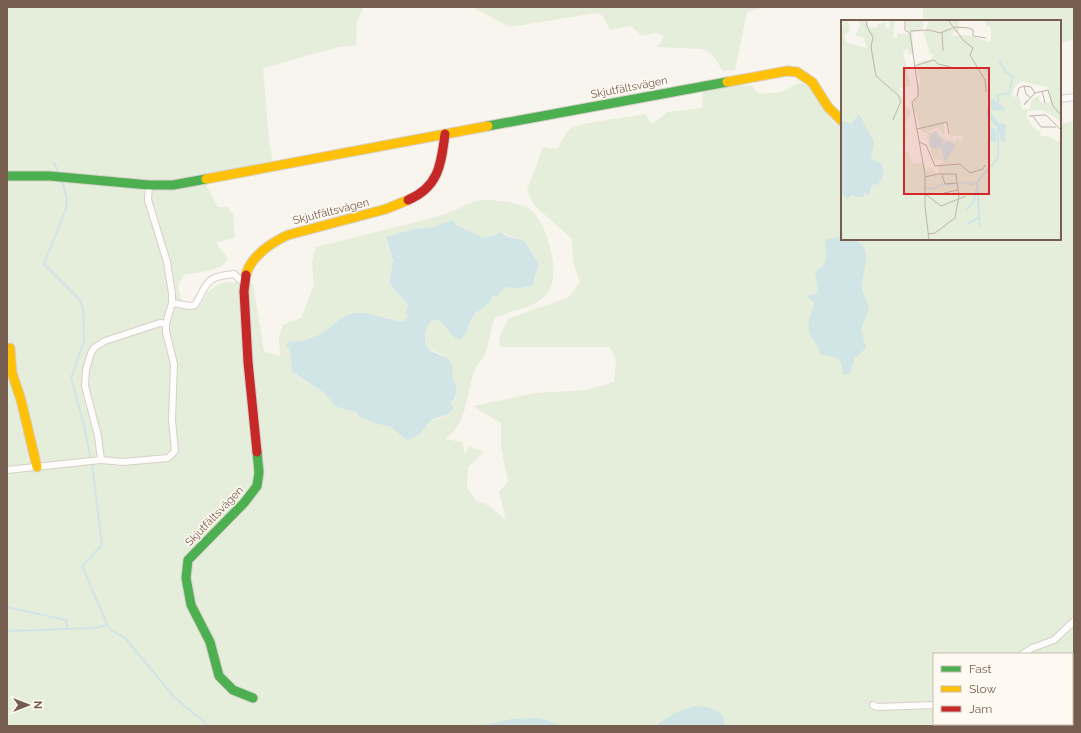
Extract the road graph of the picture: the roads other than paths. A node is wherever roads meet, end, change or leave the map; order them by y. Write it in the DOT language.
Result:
graph roads {
  1 [pos="1074,97"];
  2 [pos="1061,99"];
  3 [pos="841,120"];
  4 [pos="445,134"];
  5 [pos="8,178"];
  6 [pos="149,185"];
  7 [pos="245,284"];
  8 [pos="172,303"];
  9 [pos="166,324"];
  10 [pos="10,348"];
  11 [pos="9,374"];
  12 [pos="101,460"];
  13 [pos="37,467"];
  14 [pos="7,470"];
  15 [pos="1074,621"];
  16 [pos="1024,653"];
  17 [pos="253,698"];
  18 [pos="873,705"];
  19 [pos="933,705"];
  1 -- 2 [label="street"];
  3 -- 4 [label="street, Skjutfältsvägen"];
  4 -- 6 [label="street"];
  4 -- 7 [label="street, Skjutfältsvägen"];
  5 -- 6 [label="street"];
  6 -- 8 [label="street"];
  7 -- 8 [label="street"];
  7 -- 17 [label="street, Skjutfältsvägen"];
  8 -- 9 [label="street"];
  9 -- 12 [label="street"];
  9 -- 12 [label="street"];
  10 -- 11 [label="street"];
  11 -- 13 [label="street"];
  12 -- 13 [label="street"];
  13 -- 14 [label="street"];
  15 -- 16 [label="street"];
  18 -- 19 [label="street"];
}
